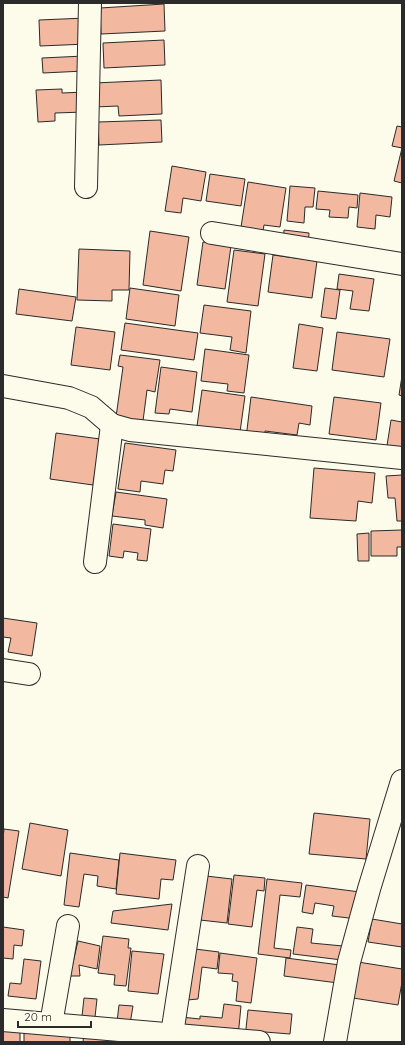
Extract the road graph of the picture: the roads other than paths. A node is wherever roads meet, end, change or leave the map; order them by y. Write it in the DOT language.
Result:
graph roads {
  1 [pos="90,3"];
  2 [pos="86,188"];
  3 [pos="212,233"];
  4 [pos="402,264"];
  5 [pos="3,386"];
  6 [pos="112,425"];
  7 [pos="402,458"];
  8 [pos="95,562"];
  9 [pos="3,670"];
  10 [pos="29,674"];
  11 [pos="402,781"];
  12 [pos="198,866"];
  13 [pos="68,926"];
  14 [pos="3,1020"];
  15 [pos="51,1024"];
  16 [pos="172,1034"];
  17 [pos="259,1042"];
  18 [pos="335,1042"];
  1 -- 2 [label="street"];
  3 -- 4 [label="street"];
  5 -- 6 [label="street"];
  6 -- 7 [label="street"];
  6 -- 8 [label="street"];
  9 -- 10 [label="street"];
  11 -- 18 [label="street"];
  12 -- 16 [label="street"];
  13 -- 15 [label="street"];
  14 -- 15 [label="street"];
  15 -- 16 [label="street"];
  16 -- 17 [label="street"];
}
